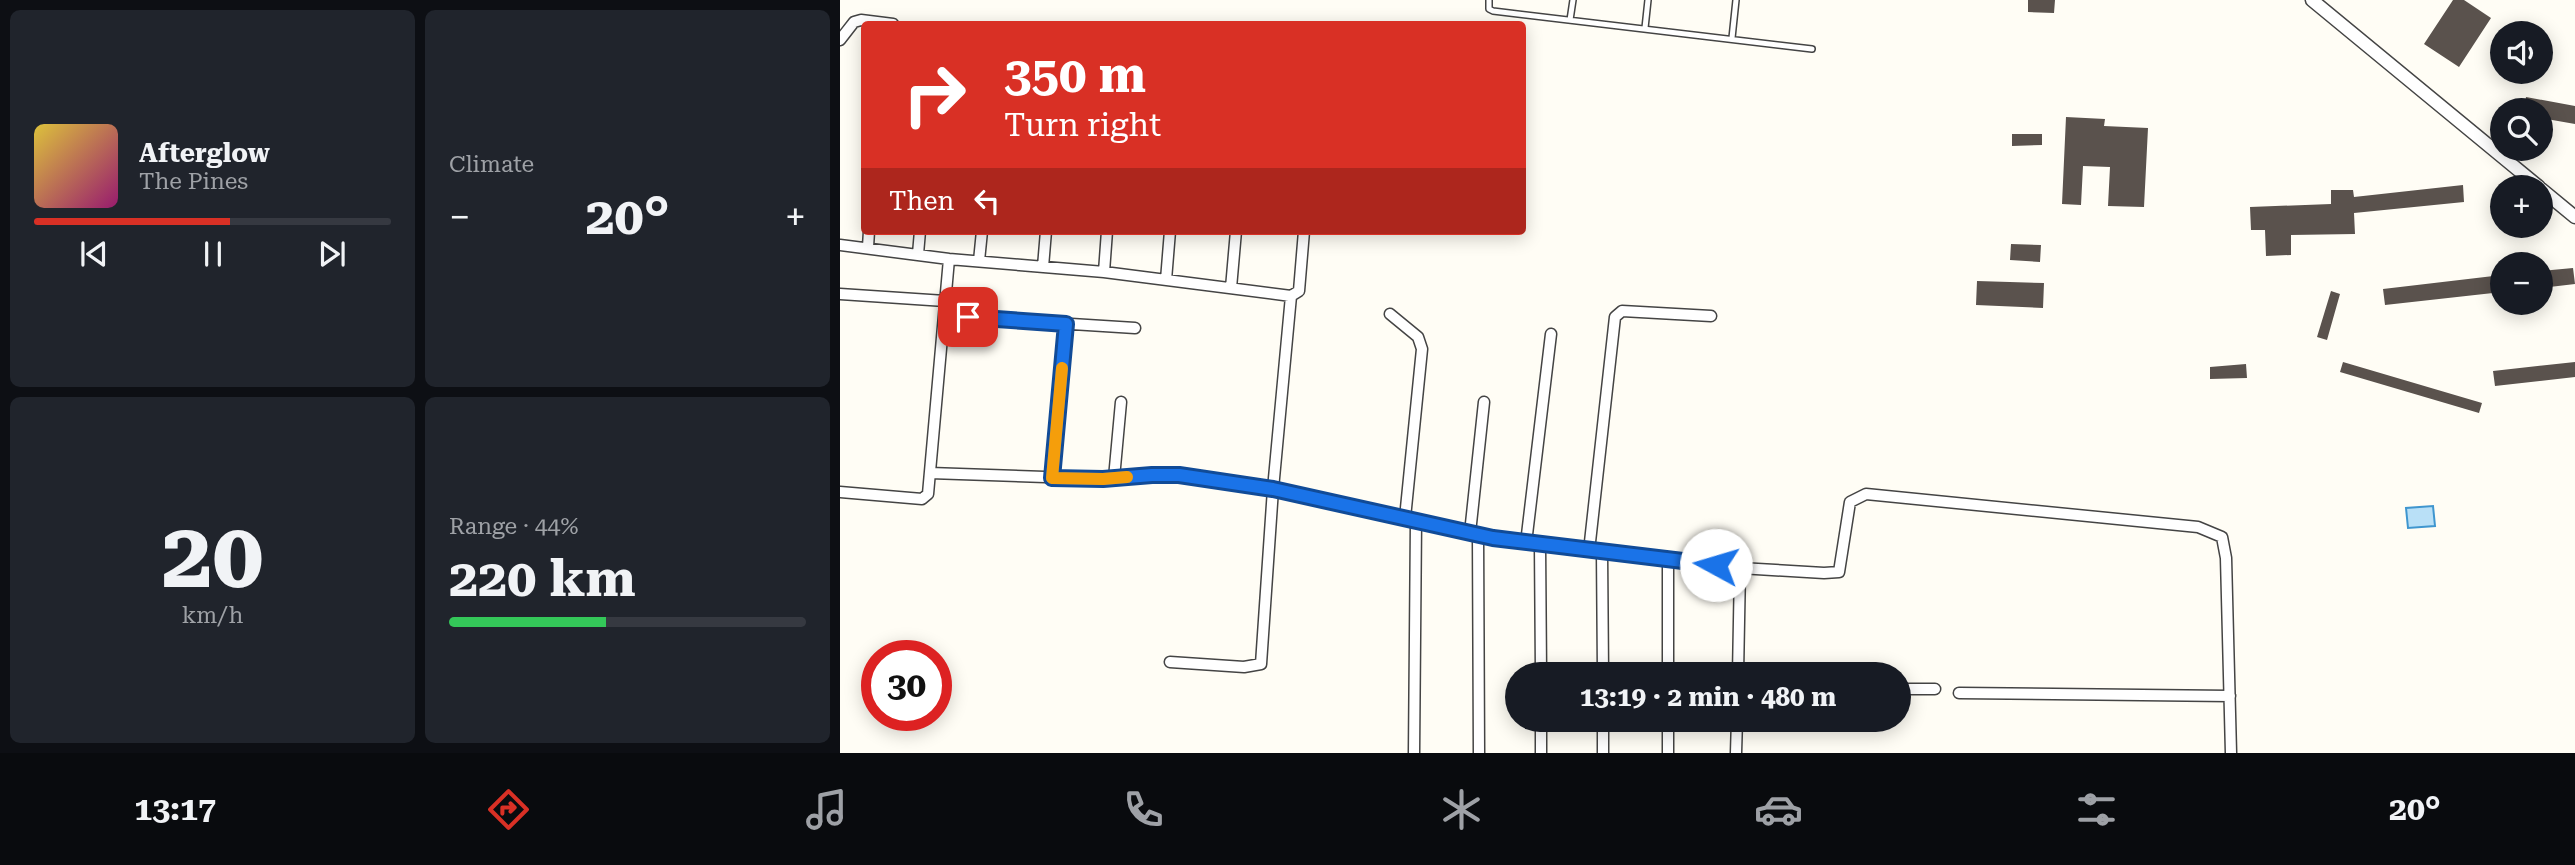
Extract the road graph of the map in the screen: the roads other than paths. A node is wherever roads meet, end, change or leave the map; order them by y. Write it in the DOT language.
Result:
graph roads {
  1 [pos="1489,0"];
  2 [pos="1573,0"];
  3 [pos="1648,0"];
  4 [pos="1736,0"];
  5 [pos="2312,0"];
  6 [pos="1570,20"];
  7 [pos="869,21"];
  8 [pos="1645,28"];
  9 [pos="1732,38"];
  10 [pos="840,40"];
  11 [pos="1812,48"];
  12 [pos="2524,175"];
  13 [pos="2553,199"];
  14 [pos="2575,217"];
  15 [pos="869,235"];
  16 [pos="920,235"];
  17 [pos="982,235"];
  18 [pos="1046,235"];
  19 [pos="1107,235"];
  20 [pos="1170,235"];
  21 [pos="1236,235"];
  22 [pos="1304,235"];
  23 [pos="840,245"];
  24 [pos="868,247"];
  25 [pos="918,254"];
  26 [pos="948,259"];
  27 [pos="979,261"];
  28 [pos="1043,267"];
  29 [pos="1104,272"];
  30 [pos="1166,280"];
  31 [pos="1231,288"];
  32 [pos="840,294"];
  33 [pos="1291,296"];
  34 [pos="945,301"];
  35 [pos="1390,314"];
  36 [pos="944,316"];
  37 [pos="1710,316"];
  38 [pos="1066,324"];
  39 [pos="1135,328"];
  40 [pos="1551,334"];
  41 [pos="1121,402"];
  42 [pos="1484,402"];
  43 [pos="930,473"];
  44 [pos="1052,478"];
  45 [pos="1114,478"];
  46 [pos="1273,489"];
  47 [pos="840,492"];
  48 [pos="1410,519"];
  49 [pos="1474,534"];
  50 [pos="1526,543"];
  51 [pos="1541,545"];
  52 [pos="1590,551"];
  53 [pos="1602,552"];
  54 [pos="1668,560"];
  55 [pos="1740,568"];
  56 [pos="1170,662"];
  57 [pos="1541,662"];
  58 [pos="1603,662"];
  59 [pos="1668,662"];
  60 [pos="1738,662"];
  61 [pos="1911,689"];
  62 [pos="1935,689"];
  63 [pos="1959,693"];
  64 [pos="2230,696"];
  65 [pos="1541,732"];
  66 [pos="1603,732"];
  67 [pos="1668,732"];
  68 [pos="1737,732"];
  69 [pos="1414,753"];
  70 [pos="1479,753"];
  71 [pos="1541,753"];
  72 [pos="1603,753"];
  73 [pos="1668,753"];
  74 [pos="1736,753"];
  75 [pos="2231,753"];
  1 -- 6 [label="lane"];
  2 -- 6 [label="lane"];
  3 -- 8 [label="lane"];
  4 -- 9 [label="lane"];
  5 -- 12 [label="street"];
  6 -- 8 [label="lane"];
  7 -- 10 [label="street"];
  8 -- 9 [label="lane"];
  9 -- 11 [label="lane"];
  13 -- 14 [label="street"];
  15 -- 24 [label="street"];
  16 -- 25 [label="street"];
  17 -- 27 [label="street"];
  18 -- 28 [label="street"];
  19 -- 29 [label="street"];
  20 -- 30 [label="street"];
  21 -- 31 [label="street"];
  22 -- 33 [label="street"];
  23 -- 24 [label="street"];
  24 -- 25 [label="street"];
  25 -- 26 [label="street"];
  26 -- 27 [label="street"];
  26 -- 34 [label="street"];
  27 -- 28 [label="street"];
  28 -- 29 [label="street"];
  29 -- 30 [label="street"];
  30 -- 31 [label="street"];
  31 -- 33 [label="street"];
  32 -- 34 [label="street"];
  33 -- 46 [label="street"];
  34 -- 36 [label="street"];
  35 -- 48 [label="street"];
  36 -- 38 [label="street"];
  36 -- 43 [label="street"];
  37 -- 52 [label="street"];
  38 -- 39 [label="street"];
  38 -- 44 [label="street"];
  40 -- 50 [label="street"];
  41 -- 45 [label="street"];
  42 -- 49 [label="street"];
  43 -- 44 [label="street"];
  43 -- 47 [label="street"];
  44 -- 45 [label="street"];
  45 -- 46 [label="street"];
  46 -- 48 [label="street"];
  46 -- 56 [label="street"];
  48 -- 49 [label="street"];
  48 -- 69 [label="street"];
  49 -- 50 [label="street"];
  49 -- 70 [label="street"];
  50 -- 51 [label="street"];
  51 -- 52 [label="street"];
  51 -- 57 [label="street"];
  52 -- 53 [label="street"];
  53 -- 54 [label="street"];
  53 -- 58 [label="street"];
  54 -- 55 [label="street"];
  54 -- 59 [label="street"];
  55 -- 60 [label="street"];
  55 -- 64 [label="street"];
  61 -- 62 [label="street"];
  63 -- 64 [label="street"];
  64 -- 75 [label="street"];
  65 -- 71 [label="street"];
  66 -- 72 [label="street"];
  67 -- 73 [label="street"];
  68 -- 74 [label="street"];
}
